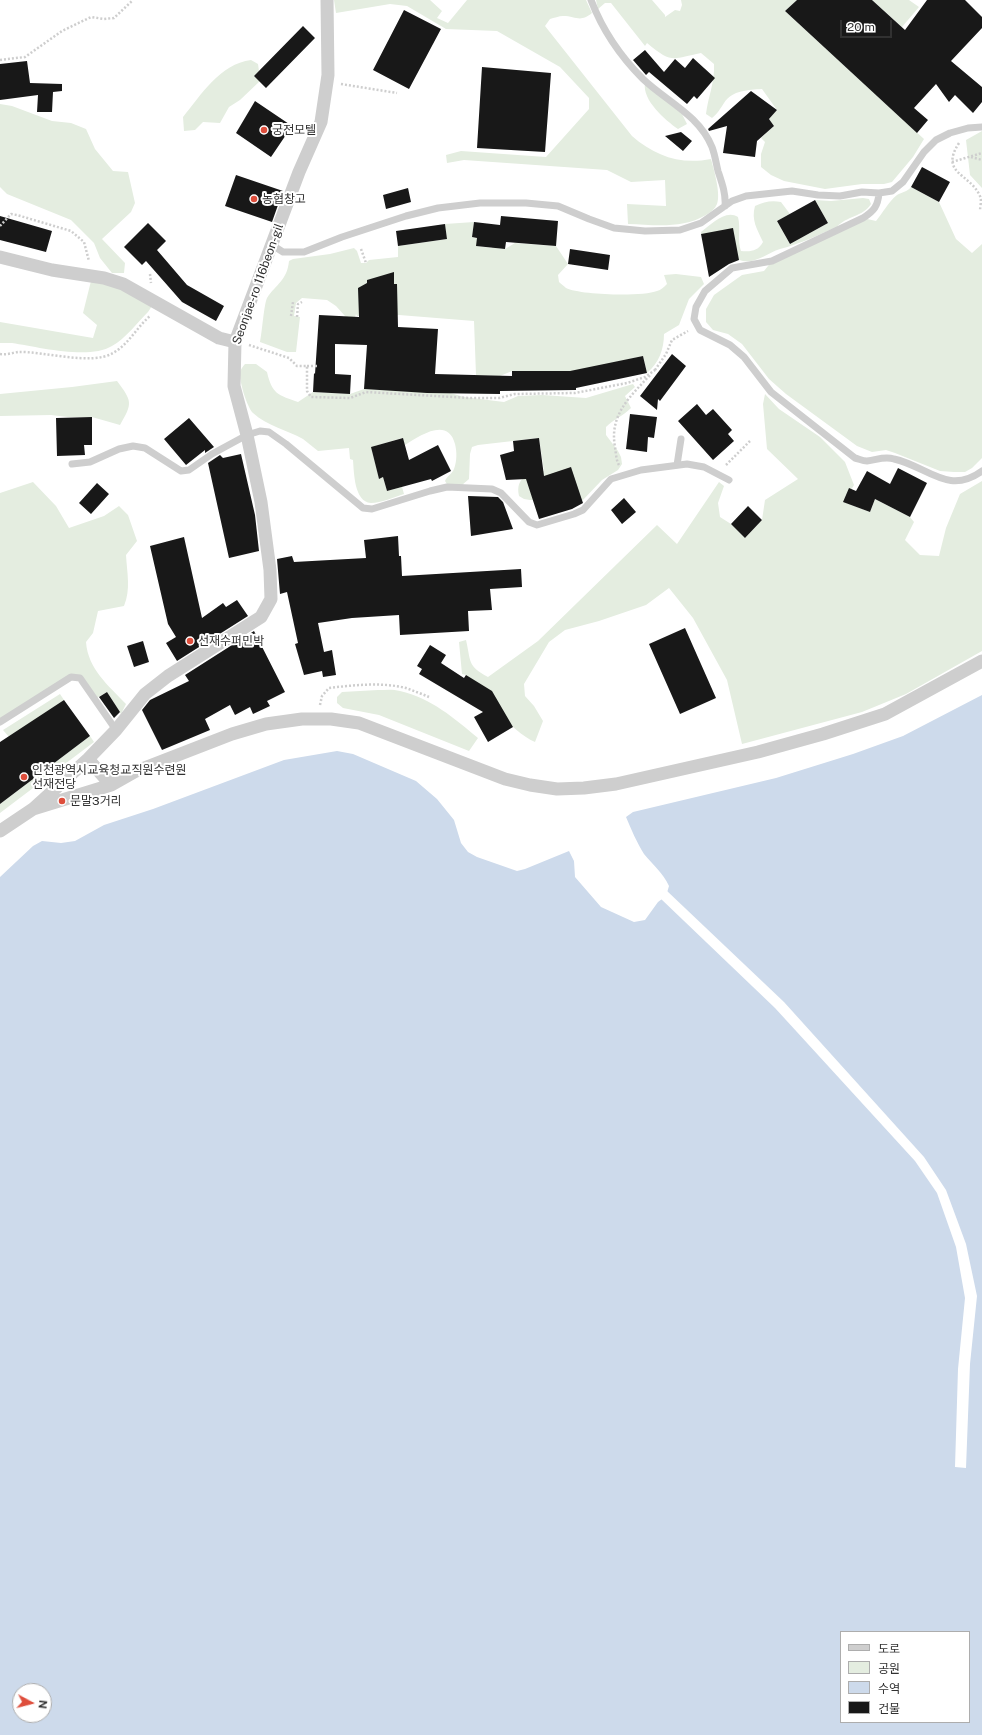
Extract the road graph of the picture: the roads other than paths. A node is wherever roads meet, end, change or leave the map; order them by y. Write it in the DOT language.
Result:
graph roads {
  1 [pos="327,0"];
  2 [pos="591,0"];
  3 [pos="982,127"];
  4 [pos="879,193"];
  5 [pos="725,206"];
  6 [pos="272,245"];
  7 [pos="0,257"];
  8 [pos="235,342"];
  9 [pos="247,435"];
  10 [pos="681,439"];
  11 [pos="72,464"];
  12 [pos="678,465"];
  13 [pos="982,471"];
  14 [pos="729,480"];
  15 [pos="982,661"];
  16 [pos="0,722"];
  17 [pos="116,730"];
  18 [pos="88,759"];
  19 [pos="111,785"];
  20 [pos="33,809"];
  21 [pos="0,831"];
  1 -- 6 [label="street, Seonjae-ro 116beon-gil"];
  2 -- 5 [label="lane"];
  3 -- 4 [label="lane"];
  4 -- 5 [label="lane"];
  4 -- 13 [label="lane"];
  5 -- 6 [label="lane"];
  6 -- 8 [label="street, Seonjae-ro 116beon-gil"];
  7 -- 8 [label="street"];
  8 -- 9 [label="street, Seonjae-ro 116beon-gil"];
  9 -- 11 [label="lane"];
  9 -- 12 [label="lane"];
  9 -- 17 [label="street, Seonjae-ro 116beon-gil"];
  10 -- 12 [label="lane"];
  12 -- 14 [label="lane"];
  15 -- 19 [label="street"];
  16 -- 17 [label="lane"];
  17 -- 18 [label="street"];
  18 -- 19 [label="street"];
  18 -- 20 [label="street"];
  19 -- 20 [label="street"];
  20 -- 21 [label="street"];
}
